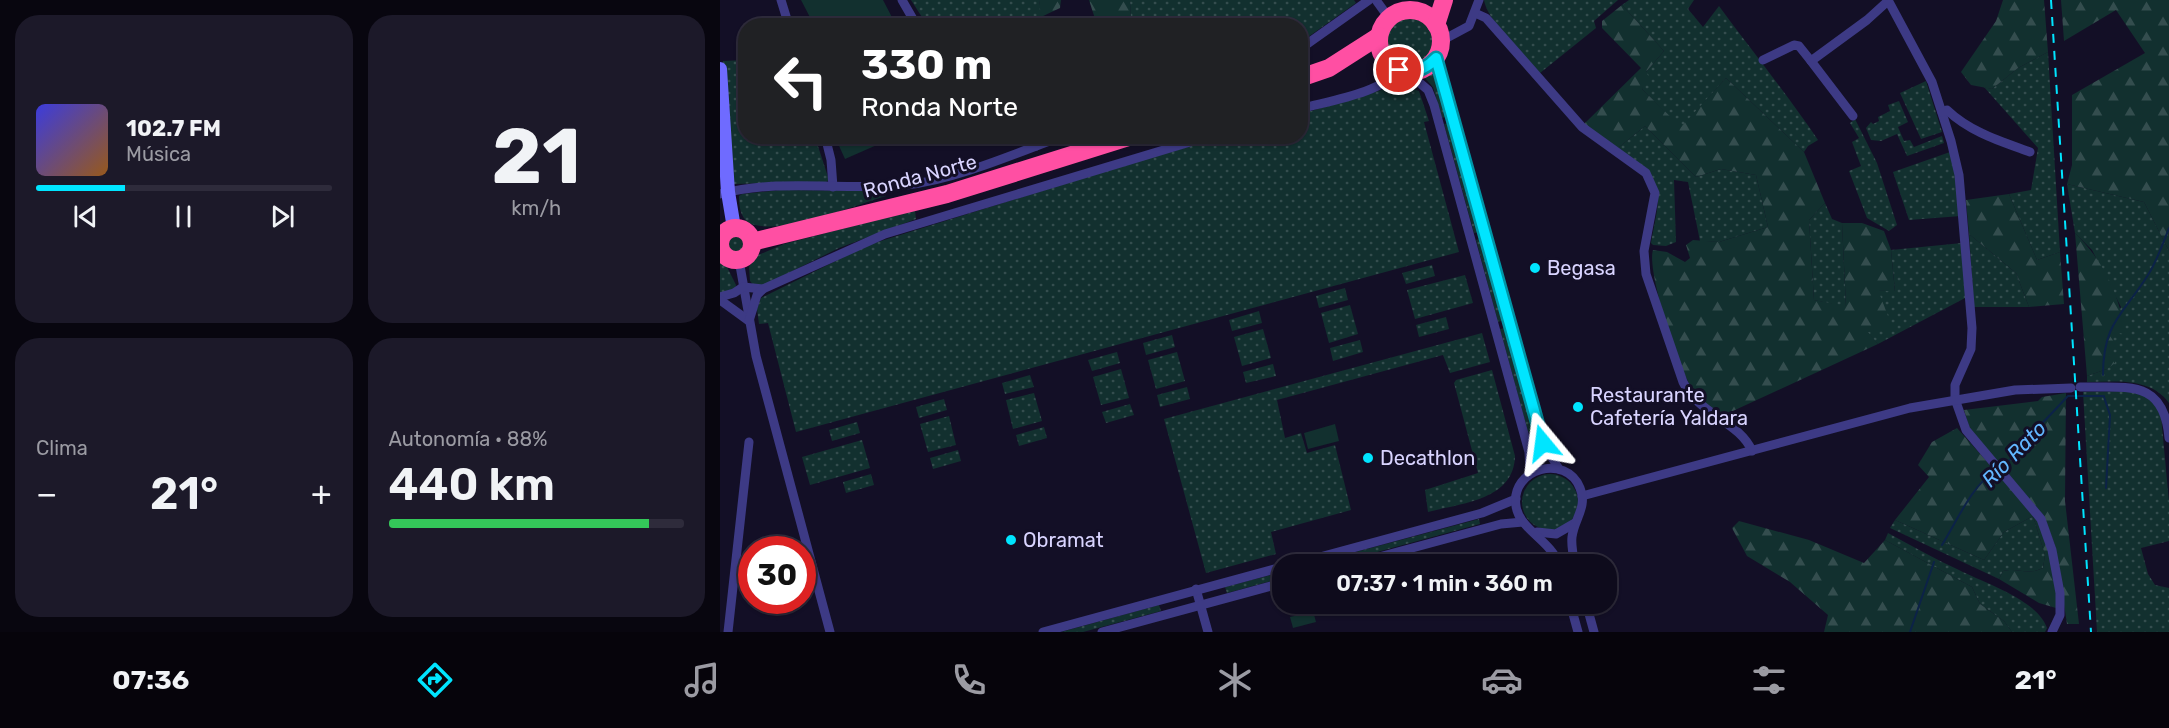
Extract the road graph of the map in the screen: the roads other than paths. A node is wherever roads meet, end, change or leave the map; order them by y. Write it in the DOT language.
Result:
graph roads {
  1 [pos="781,0"];
  2 [pos="902,0"];
  3 [pos="1369,0"];
  4 [pos="1376,0"];
  5 [pos="1444,0"];
  6 [pos="1479,0"];
  7 [pos="1888,1"];
  8 [pos="1418,5"];
  9 [pos="1474,13"];
  10 [pos="787,18"];
  11 [pos="912,18"];
  12 [pos="1389,18"];
  13 [pos="1379,36"];
  14 [pos="1438,41"];
  15 [pos="1308,43"];
  16 [pos="1763,60"];
  17 [pos="1811,61"];
  18 [pos="1329,68"];
  19 [pos="1398,68"];
  20 [pos="720,69"];
  21 [pos="1308,75"];
  22 [pos="1308,107"];
  23 [pos="721,108"];
  24 [pos="1942,112"];
  25 [pos="1853,116"];
  26 [pos="827,144"];
  27 [pos="1041,144"];
  28 [pos="1106,144"];
  29 [pos="1183,144"];
  30 [pos="1036,146"];
  31 [pos="2030,152"];
  32 [pos="833,187"];
  33 [pos="724,193"];
  34 [pos="734,228"];
  35 [pos="752,242"];
  36 [pos="720,247"];
  37 [pos="739,260"];
  38 [pos="743,287"];
  39 [pos="763,289"];
  40 [pos="720,299"];
  41 [pos="749,321"];
  42 [pos="1955,399"];
  43 [pos="2169,438"];
  44 [pos="749,442"];
  45 [pos="1752,451"];
  46 [pos="1558,469"];
  47 [pos="1530,473"];
  48 [pos="1582,496"];
  49 [pos="1516,499"];
  50 [pos="1523,522"];
  51 [pos="1575,523"];
  52 [pos="1533,531"];
  53 [pos="1331,554"];
  54 [pos="1390,554"];
  55 [pos="1554,554"];
  56 [pos="1573,554"];
  57 [pos="1272,570"];
  58 [pos="1272,586"];
  59 [pos="1196,589"];
  60 [pos="1201,606"];
  61 [pos="1573,614"];
  62 [pos="1590,614"];
  63 [pos="728,632"];
  64 [pos="830,632"];
  65 [pos="1043,632"];
  66 [pos="1102,632"];
  67 [pos="1208,632"];
  68 [pos="1578,632"];
  69 [pos="1594,632"];
  70 [pos="2052,632"];
  1 -- 10 [label="street"];
  2 -- 11 [label="street"];
  3 -- 15 [label="street"];
  4 -- 12 [label="street"];
  5 -- 14 [label="highway"];
  6 -- 9 [label="street"];
  7 -- 17 [label="street"];
  7 -- 24 [label="street"];
  8 -- 12 [label="highway"];
  8 -- 14 [label="highway"];
  9 -- 14 [label="street"];
  9 -- 45 [label="street"];
  12 -- 13 [label="highway"];
  13 -- 18 [label="highway"];
  13 -- 19 [label="highway"];
  14 -- 19 [label="highway"];
  14 -- 46 [label="street"];
  16 -- 17 [label="street"];
  17 -- 25 [label="street"];
  18 -- 19 [label="highway"];
  18 -- 21 [label="highway"];
  19 -- 22 [label="street"];
  19 -- 47 [label="street"];
  20 -- 23 [label="main road"];
  23 -- 33 [label="main road"];
  24 -- 31 [label="street"];
  24 -- 42 [label="street"];
  26 -- 32 [label="street"];
  27 -- 30 [label="street"];
  28 -- 35 [label="highway, Ronda Norte"];
  29 -- 39 [label="street"];
  30 -- 32 [label="street"];
  32 -- 33 [label="street"];
  33 -- 34 [label="main road"];
  34 -- 35 [label="highway"];
  34 -- 36 [label="highway"];
  35 -- 37 [label="highway"];
  36 -- 37 [label="highway"];
  37 -- 38 [label="street"];
  38 -- 39 [label="street"];
  38 -- 40 [label="street"];
  38 -- 41 [label="street"];
  39 -- 41 [label="street"];
  40 -- 41 [label="street"];
  41 -- 64 [label="street"];
  42 -- 43 [label="street"];
  42 -- 45 [label="street"];
  42 -- 70 [label="street"];
  44 -- 63 [label="street"];
  45 -- 48 [label="street"];
  46 -- 47 [label="street"];
  46 -- 48 [label="street"];
  47 -- 49 [label="street"];
  48 -- 51 [label="street"];
  49 -- 50 [label="street"];
  49 -- 53 [label="street"];
  50 -- 52 [label="street"];
  50 -- 54 [label="street"];
  51 -- 52 [label="street"];
  51 -- 56 [label="street"];
  52 -- 55 [label="street"];
  57 -- 59 [label="street"];
  58 -- 60 [label="street"];
  59 -- 60 [label="street"];
  59 -- 65 [label="street"];
  60 -- 66 [label="street"];
  60 -- 67 [label="street"];
  61 -- 68 [label="street"];
  62 -- 69 [label="street"];
}
